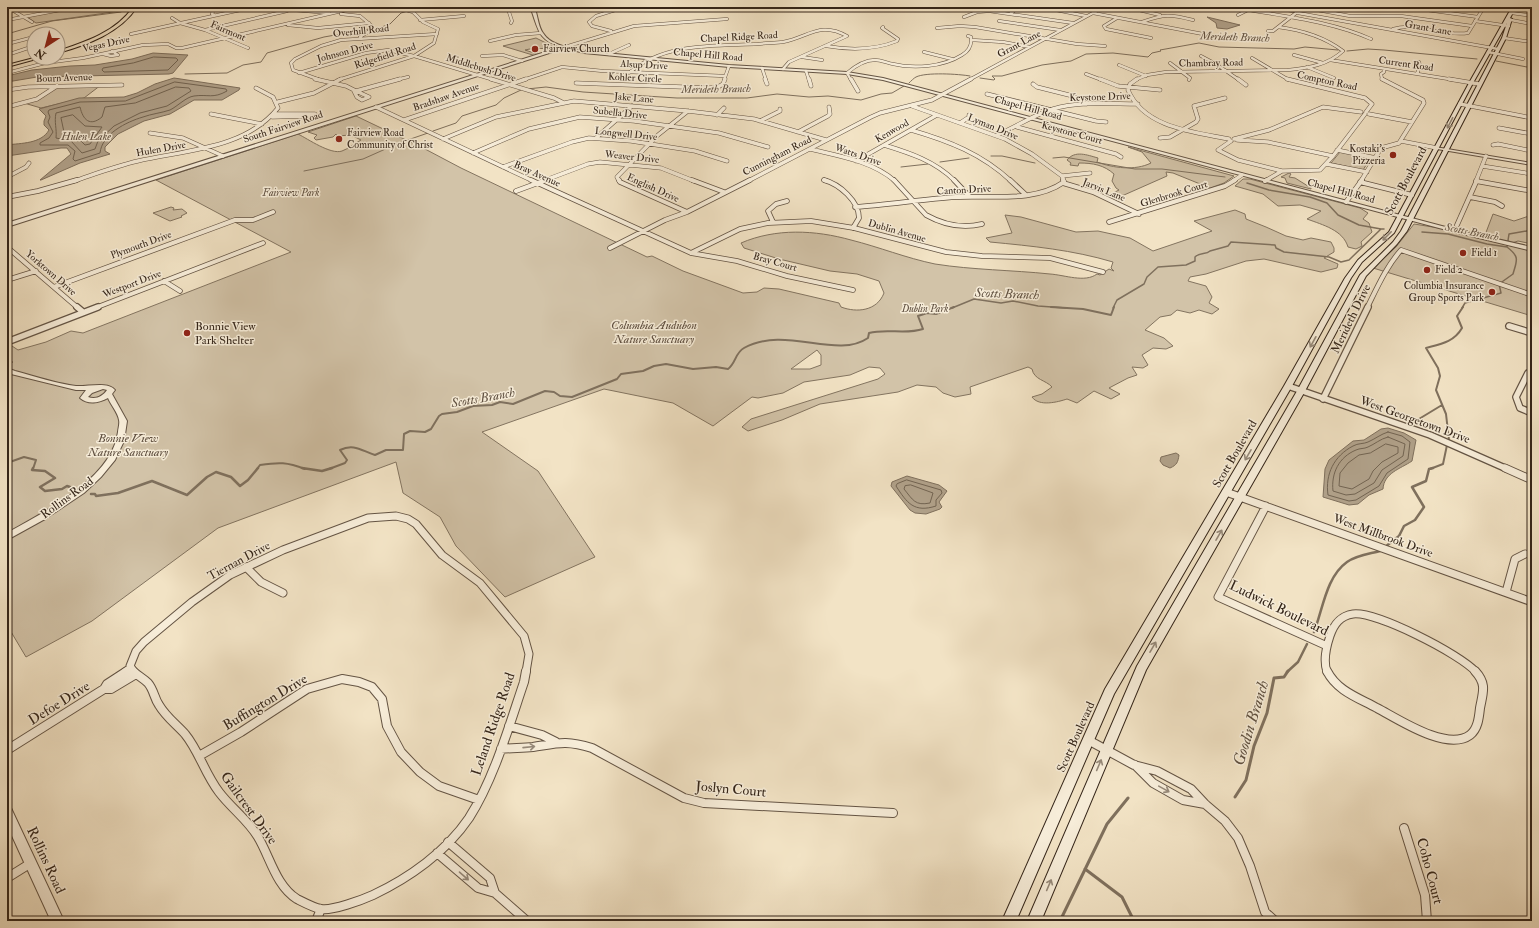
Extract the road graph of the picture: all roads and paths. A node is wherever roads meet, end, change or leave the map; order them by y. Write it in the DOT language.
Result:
graph roads {
  1 [pos="7,7"];
  2 [pos="76,7"];
  3 [pos="135,7"];
  4 [pos="207,7"];
  5 [pos="254,7"];
  6 [pos="259,7"];
  7 [pos="359,7"];
  8 [pos="395,7"];
  9 [pos="513,7"];
  10 [pos="537,7"];
  11 [pos="611,7"];
  12 [pos="625,7"];
  13 [pos="1019,7"];
  14 [pos="1104,7"];
  15 [pos="1135,7"];
  16 [pos="1195,7"];
  17 [pos="1233,7"];
  18 [pos="1268,7"];
  19 [pos="1405,7"];
  20 [pos="1466,7"];
  21 [pos="1514,7"];
  22 [pos="1519,7"];
  23 [pos="412,8"];
  24 [pos="1191,8"];
  25 [pos="1483,8"];
  26 [pos="295,9"];
  27 [pos="618,9"];
  28 [pos="1532,9"];
  29 [pos="406,10"];
  30 [pos="1056,10"];
  31 [pos="1248,10"];
  32 [pos="14,11"];
  33 [pos="1297,11"];
  34 [pos="7,12"];
  35 [pos="334,13"];
  36 [pos="1010,13"];
  37 [pos="1092,13"];
  38 [pos="214,15"];
  39 [pos="1160,15"];
  40 [pos="1238,15"];
  41 [pos="464,16"];
  42 [pos="1086,16"];
  43 [pos="1532,16"];
  44 [pos="24,17"];
  45 [pos="964,17"];
  46 [pos="1478,17"];
  47 [pos="172,18"];
  48 [pos="1116,18"];
  49 [pos="1289,18"];
  50 [pos="727,19"];
  51 [pos="7,20"];
  52 [pos="420,20"];
  53 [pos="1193,20"];
  54 [pos="1509,20"];
  55 [pos="999,21"];
  56 [pos="1475,21"];
  57 [pos="32,22"];
  58 [pos="1142,22"];
  59 [pos="179,23"];
  60 [pos="369,23"];
  61 [pos="511,23"];
  62 [pos="1073,23"];
  63 [pos="287,24"];
  64 [pos="1532,24"];
  65 [pos="1472,26"];
  66 [pos="883,27"];
  67 [pos="1278,27"];
  68 [pos="937,28"];
  69 [pos="987,28"];
  70 [pos="205,30"];
  71 [pos="1060,30"];
  72 [pos="1392,30"];
  73 [pos="1268,31"];
  74 [pos="613,32"];
  75 [pos="541,33"];
  76 [pos="131,34"];
  77 [pos="436,34"];
  78 [pos="968,36"];
  79 [pos="360,37"];
  80 [pos="26,38"];
  81 [pos="1046,38"];
  82 [pos="1151,38"];
  83 [pos="1504,38"];
  84 [pos="224,39"];
  85 [pos="1229,39"];
  86 [pos="1371,39"];
  87 [pos="972,40"];
  88 [pos="490,41"];
  89 [pos="1532,42"];
  90 [pos="7,44"];
  91 [pos="168,44"];
  92 [pos="629,44"];
  93 [pos="142,45"];
  94 [pos="826,46"];
  95 [pos="1104,46"];
  96 [pos="565,47"];
  97 [pos="1030,47"];
  98 [pos="26,48"];
  99 [pos="248,48"];
  100 [pos="66,49"];
  101 [pos="1493,50"];
  102 [pos="112,51"];
  103 [pos="395,51"];
  104 [pos="924,52"];
  105 [pos="7,54"];
  106 [pos="102,54"];
  107 [pos="609,54"];
  108 [pos="1294,55"];
  109 [pos="414,56"];
  110 [pos="482,56"];
  111 [pos="1201,56"];
  112 [pos="802,57"];
  113 [pos="1252,58"];
  114 [pos="654,59"];
  115 [pos="1523,59"];
  116 [pos="822,60"];
  117 [pos="953,60"];
  118 [pos="1330,60"];
  119 [pos="26,61"];
  120 [pos="522,61"];
  121 [pos="1419,62"];
  122 [pos="1170,63"];
  123 [pos="1323,63"];
  124 [pos="1119,65"];
  125 [pos="7,66"];
  126 [pos="729,66"];
  127 [pos="562,67"];
  128 [pos="1307,67"];
  129 [pos="762,68"];
  130 [pos="783,69"];
  131 [pos="1384,69"];
  132 [pos="1270,70"];
  133 [pos="806,71"];
  134 [pos="1226,71"];
  135 [pos="1182,72"];
  136 [pos="7,73"];
  137 [pos="299,73"];
  138 [pos="629,73"];
  139 [pos="848,73"];
  140 [pos="1086,74"];
  141 [pos="1417,74"];
  142 [pos="687,75"];
  143 [pos="476,76"];
  144 [pos="725,76"];
  145 [pos="1146,76"];
  146 [pos="408,77"];
  147 [pos="1334,78"];
  148 [pos="1189,80"];
  149 [pos="331,83"];
  150 [pos="576,83"];
  151 [pos="768,84"];
  152 [pos="1033,84"];
  153 [pos="1475,84"];
  154 [pos="122,85"];
  155 [pos="508,85"];
  156 [pos="1246,85"];
  157 [pos="57,86"];
  158 [pos="811,86"];
  159 [pos="1128,87"];
  160 [pos="256,88"];
  161 [pos="681,88"];
  162 [pos="7,90"];
  163 [pos="1160,90"];
  164 [pos="354,91"];
  165 [pos="858,91"];
  166 [pos="942,94"];
  167 [pos="987,94"];
  168 [pos="1225,98"];
  169 [pos="278,102"];
  170 [pos="562,102"];
  171 [pos="1086,104"];
  172 [pos="1138,104"];
  173 [pos="1464,105"];
  174 [pos="8,106"];
  175 [pos="632,106"];
  176 [pos="911,106"];
  177 [pos="376,107"];
  178 [pos="829,107"];
  179 [pos="724,108"];
  180 [pos="780,109"];
  181 [pos="1052,110"];
  182 [pos="688,111"];
  183 [pos="7,112"];
  184 [pos="1365,113"];
  185 [pos="211,114"];
  186 [pos="275,114"];
  187 [pos="717,115"];
  188 [pos="937,115"];
  189 [pos="969,115"];
  190 [pos="272,117"];
  191 [pos="1033,118"];
  192 [pos="1532,118"];
  193 [pos="404,120"];
  194 [pos="616,120"];
  195 [pos="760,120"];
  196 [pos="1106,122"];
  197 [pos="1412,122"];
  198 [pos="960,123"];
  199 [pos="262,124"];
  200 [pos="669,126"];
  201 [pos="1017,127"];
  202 [pos="1499,128"];
  203 [pos="7,129"];
  204 [pos="1184,129"];
  205 [pos="910,130"];
  206 [pos="798,132"];
  207 [pos="150,133"];
  208 [pos="7,134"];
  209 [pos="1532,134"];
  210 [pos="997,136"];
  211 [pos="596,138"];
  212 [pos="1160,138"];
  213 [pos="443,139"];
  214 [pos="826,140"];
  215 [pos="1233,140"];
  216 [pos="1401,140"];
  217 [pos="648,144"];
  218 [pos="884,145"];
  219 [pos="1493,145"];
  220 [pos="204,148"];
  221 [pos="768,148"];
  222 [pos="1441,148"];
  223 [pos="810,149"];
  224 [pos="1337,150"];
  225 [pos="1532,151"];
  226 [pos="473,153"];
  227 [pos="223,156"];
  228 [pos="1333,156"];
  229 [pos="1486,156"];
  230 [pos="1121,157"];
  231 [pos="1376,158"];
  232 [pos="726,161"];
  233 [pos="856,161"];
  234 [pos="29,163"];
  235 [pos="629,164"];
  236 [pos="1326,164"];
  237 [pos="1532,164"];
  238 [pos="1482,166"];
  239 [pos="503,168"];
  240 [pos="1282,171"];
  241 [pos="1367,172"];
  242 [pos="1090,173"];
  243 [pos="1242,174"];
  244 [pos="1532,174"];
  245 [pos="1062,176"];
  246 [pos="7,177"];
  247 [pos="824,180"];
  248 [pos="1268,181"];
  249 [pos="1476,181"];
  250 [pos="1360,182"];
  251 [pos="538,183"];
  252 [pos="1063,183"];
  253 [pos="516,191"];
  254 [pos="1532,191"];
  255 [pos="724,192"];
  256 [pos="1026,195"];
  257 [pos="1412,195"];
  258 [pos="969,196"];
  259 [pos="7,197"];
  260 [pos="1470,197"];
  261 [pos="787,201"];
  262 [pos="914,202"];
  263 [pos="1348,202"];
  264 [pos="1502,206"];
  265 [pos="855,207"];
  266 [pos="273,212"];
  267 [pos="687,212"];
  268 [pos="1139,214"];
  269 [pos="1406,217"];
  270 [pos="773,222"];
  271 [pos="1109,222"];
  272 [pos="982,224"];
  273 [pos="7,225"];
  274 [pos="1457,225"];
  275 [pos="853,228"];
  276 [pos="642,232"];
  277 [pos="263,243"];
  278 [pos="610,248"];
  279 [pos="8,249"];
  280 [pos="1532,249"];
  281 [pos="691,253"];
  282 [pos="36,271"];
  283 [pos="1103,272"];
  284 [pos="7,280"];
  285 [pos="164,281"];
  286 [pos="54,287"];
  287 [pos="854,290"];
  288 [pos="180,291"];
  289 [pos="1532,295"];
  290 [pos="83,312"];
  291 [pos="1509,326"];
  292 [pos="1532,333"];
  293 [pos="7,342"];
  294 [pos="7,370"];
  295 [pos="1532,374"];
  296 [pos="1288,386"];
  297 [pos="76,388"];
  298 [pos="97,388"];
  299 [pos="1301,391"];
  300 [pos="109,394"];
  301 [pos="84,396"];
  302 [pos="1323,399"];
  303 [pos="95,400"];
  304 [pos="113,404"];
  305 [pos="1532,413"];
  306 [pos="1532,480"];
  307 [pos="1226,492"];
  308 [pos="1240,497"];
  309 [pos="1266,506"];
  310 [pos="396,516"];
  311 [pos="7,538"];
  312 [pos="1524,554"];
  313 [pos="246,567"];
  314 [pos="1506,592"];
  315 [pos="283,593"];
  316 [pos="1532,602"];
  317 [pos="1327,646"];
  318 [pos="133,671"];
  319 [pos="509,726"];
  320 [pos="1088,740"];
  321 [pos="556,742"];
  322 [pos="501,749"];
  323 [pos="1106,749"];
  324 [pos="7,750"];
  325 [pos="199,756"];
  326 [pos="1134,764"];
  327 [pos="479,800"];
  328 [pos="1205,804"];
  329 [pos="7,812"];
  330 [pos="893,813"];
  331 [pos="1404,828"];
  332 [pos="448,842"];
  333 [pos="437,853"];
  334 [pos="31,863"];
  335 [pos="7,878"];
  336 [pos="495,894"];
  337 [pos="321,909"];
  338 [pos="58,921"];
  339 [pos="316,921"];
  340 [pos="527,921"];
  341 [pos="1009,921"];
  342 [pos="1034,921"];
  343 [pos="1275,921"];
  344 [pos="1427,921"];
  1 -- 32 [label="street"];
  2 -- 44 [label="street"];
  3 -- 100 [label="main road"];
  4 -- 38 [label="street"];
  5 -- 38 [label="street"];
  6 -- 26 [label="street"];
  7 -- 35 [label="street"];
  8 -- 29 [label="street"];
  9 -- 61 [label="street"];
  10 -- 75 [label="street"];
  11 -- 27 [label="street"];
  12 -- 27 [label="street"];
  13 -- 36 [label="street"];
  14 -- 37 [label="street, Grant Lane"];
  15 -- 39 [label="street"];
  16 -- 24 [label="street"];
  17 -- 31 [label="street"];
  18 -- 33 [label="street, Grant Lane"];
  19 -- 46 [label="street"];
  20 -- 25 [label="street"];
  21 -- 54 [label="main road, Scott Boulevard"];
  22 -- 28 [label="street"];
  23 -- 29 [label="street"];
  25 -- 46 [label="street"];
  26 -- 35 [label="street"];
  26 -- 70 [label="street"];
  27 -- 74 [label="street"];
  29 -- 52 [label="street"];
  30 -- 42 [label="street"];
  31 -- 40 [label="street"];
  31 -- 49 [label="street"];
  32 -- 34 [label="street"];
  32 -- 44 [label="street"];
  33 -- 49 [label="street"];
  33 -- 65 [label="street"];
  33 -- 72 [label="street, Grant Lane"];
  35 -- 60 [label="street"];
  35 -- 63 [label="street"];
  36 -- 45 [label="street"];
  36 -- 55 [label="street"];
  36 -- 62 [label="street"];
  37 -- 42 [label="street, Grant Lane"];
  37 -- 48 [label="street"];
  38 -- 59 [label="street"];
  39 -- 53 [label="street"];
  39 -- 58 [label="street"];
  41 -- 52 [label="street"];
  42 -- 62 [label="street, Grant Lane"];
  43 -- 54 [label="street"];
  44 -- 51 [label="street"];
  44 -- 57 [label="street"];
  46 -- 56 [label="street"];
  47 -- 59 [label="street"];
  48 -- 58 [label="street"];
  48 -- 82 [label="street"];
  49 -- 67 [label="street"];
  49 -- 86 [label="street"];
  50 -- 74 [label="street"];
  52 -- 77 [label="street"];
  54 -- 56 [label="street"];
  54 -- 64 [label="street"];
  54 -- 83 [label="main road, Scott Boulevard"];
  54 -- 101 [label="main road, Scott Boulevard"];
  55 -- 69 [label="street"];
  55 -- 71 [label="street"];
  56 -- 65 [label="street"];
  58 -- 85 [label="street"];
  59 -- 70 [label="street, Fairmont"];
  59 -- 76 [label="street"];
  60 -- 63 [label="street"];
  60 -- 79 [label="street"];
  62 -- 71 [label="street, Grant Lane"];
  63 -- 84 [label="street"];
  65 -- 72 [label="street"];
  66 -- 94 [label="street"];
  67 -- 73 [label="street"];
  67 -- 118 [label="street, Chambray Road"];
  68 -- 69 [label="street"];
  69 -- 81 [label="street"];
  70 -- 84 [label="street, Fairmont"];
  71 -- 81 [label="street, Grant Lane"];
  72 -- 101 [label="street, Grant Lane"];
  74 -- 96 [label="street"];
  75 -- 88 [label="street"];
  75 -- 96 [label="street, Chapel Hill Road"];
  77 -- 79 [label="street, Overhill Road"];
  77 -- 109 [label="street, Ridgefield Road"];
  78 -- 87 [label="street"];
  79 -- 137 [label="street, Overhill Road"];
  80 -- 90 [label="street"];
  81 -- 95 [label="street"];
  81 -- 97 [label="street, Grant Lane"];
  83 -- 89 [label="street"];
  83 -- 101 [label="main road, Scott Boulevard"];
  84 -- 91 [label="street"];
  84 -- 99 [label="street, Fairmont"];
  87 -- 97 [label="street"];
  87 -- 117 [label="street"];
  91 -- 93 [label="street, Vegas Drive"];
  91 -- 93 [label="street"];
  92 -- 107 [label="street"];
  93 -- 102 [label="street, Vegas Drive"];
  94 -- 112 [label="street"];
  94 -- 114 [label="street, Chapel Ridge Road"];
  96 -- 107 [label="street, Chapel Hill Road"];
  96 -- 120 [label="street, South Fairview Road"];
  97 -- 166 [label="street, Grant Lane"];
  98 -- 105 [label="street"];
  101 -- 115 [label="street, Grant Lane"];
  101 -- 153 [label="main road, Scott Boulevard"];
  102 -- 106 [label="street, Vegas Drive"];
  102 -- 106 [label="street"];
  103 -- 109 [label="street, Middlebush Drive"];
  103 -- 137 [label="street, Johnson Drive"];
  104 -- 117 [label="street"];
  106 -- 136 [label="street, Vegas Drive"];
  107 -- 114 [label="street, Chapel Hill Road"];
  108 -- 123 [label="street"];
  109 -- 143 [label="street, Middlebush Drive"];
  109 -- 149 [label="street, Ridgefield Road"];
  110 -- 120 [label="street"];
  111 -- 134 [label="street"];
  112 -- 116 [label="street"];
  112 -- 130 [label="street"];
  113 -- 132 [label="street"];
  114 -- 126 [label="street, Chapel Hill Road"];
  114 -- 138 [label="street, Chapel Ridge Road"];
  117 -- 139 [label="street"];
  118 -- 123 [label="street, Chambray Road"];
  118 -- 131 [label="street, Current Road"];
  119 -- 125 [label="main road"];
  120 -- 143 [label="street, South Fairview Road"];
  121 -- 141 [label="street"];
  122 -- 135 [label="street"];
  123 -- 128 [label="street, Chambray Road"];
  124 -- 145 [label="street"];
  126 -- 129 [label="street, Chapel Hill Road"];
  126 -- 144 [label="street"];
  127 -- 138 [label="street, Alsup Drive"];
  127 -- 155 [label="street, Bradshaw Avenue"];
  128 -- 132 [label="street, Chambray Road"];
  128 -- 147 [label="street"];
  129 -- 130 [label="street, Chapel Hill Road"];
  129 -- 151 [label="street"];
  130 -- 133 [label="street, Chapel Hill Road"];
  131 -- 141 [label="street, Current Road"];
  131 -- 197 [label="street"];
  132 -- 134 [label="street, Chambray Road"];
  132 -- 184 [label="street, Compton Road"];
  133 -- 139 [label="street, Chapel Hill Road"];
  133 -- 158 [label="street"];
  134 -- 135 [label="street, Chambray Road"];
  134 -- 156 [label="street"];
  135 -- 145 [label="street, Chambray Road"];
  135 -- 148 [label="street"];
  137 -- 149 [label="street"];
  138 -- 142 [label="street, Alsup Drive"];
  139 -- 165 [label="street"];
  139 -- 166 [label="street, Chapel Hill Road"];
  140 -- 159 [label="street"];
  141 -- 153 [label="street, Current Road"];
  142 -- 144 [label="street, Alsup Drive"];
  142 -- 161 [label="street"];
  143 -- 155 [label="street, Middlebush Drive"];
  143 -- 177 [label="street, South Fairview Road"];
  144 -- 161 [label="street, Kohler Circle"];
  145 -- 159 [label="street, Chambray Road"];
  146 -- 164 [label="street"];
  149 -- 164 [label="street"];
  149 -- 169 [label="street, Ridgefield Road"];
  150 -- 161 [label="street, Kohler Circle"];
  152 -- 171 [label="street"];
  153 -- 173 [label="main road, Scott Boulevard"];
  154 -- 157 [label="street, Bourn Avenue"];
  155 -- 170 [label="street, Middlebush Drive"];
  155 -- 193 [label="street, Bradshaw Avenue"];
  157 -- 162 [label="street, Bourn Avenue"];
  157 -- 174 [label="street"];
  159 -- 163 [label="street"];
  159 -- 172 [label="street"];
  160 -- 169 [label="street"];
  164 -- 164 [label="street"];
  166 -- 176 [label="street, Cunningham Road"];
  166 -- 191 [label="street, Chapel Hill Road"];
  167 -- 181 [label="street"];
  168 -- 204 [label="street"];
  169 -- 186 [label="street"];
  170 -- 175 [label="street, Jake Lane"];
  170 -- 213 [label="street, Jake Lane"];
  171 -- 172 [label="street, Keystone Drive"];
  171 -- 181 [label="street, Keystone Drive"];
  172 -- 204 [label="street"];
  173 -- 192 [label="street"];
  173 -- 222 [label="main road, Scott Boulevard"];
  174 -- 183 [label="street"];
  175 -- 182 [label="street, Jake Lane"];
  175 -- 194 [label="street"];
  176 -- 188 [label="street, Lyman Drive"];
  176 -- 214 [label="street, Cunningham Road"];
  177 -- 193 [label="street, Bray Avenue"];
  177 -- 227 [label="street, South Fairview Road"];
  178 -- 206 [label="street"];
  179 -- 187 [label="street"];
  180 -- 195 [label="street"];
  181 -- 191 [label="street, Keystone Drive"];
  181 -- 196 [label="street"];
  182 -- 187 [label="street, Jake Lane"];
  182 -- 200 [label="street, English Drive"];
  184 -- 197 [label="street"];
  184 -- 215 [label="street"];
  184 -- 224 [label="street"];
  185 -- 199 [label="street"];
  186 -- 190 [label="street, Hulen Drive"];
  186 -- 190 [label="street"];
  187 -- 195 [label="street, Jake Lane"];
  188 -- 198 [label="street, Lyman Drive"];
  188 -- 205 [label="street, Kenwood"];
  189 -- 198 [label="street"];
  190 -- 199 [label="street, Hulen Drive"];
  191 -- 201 [label="street, Keystone Drive"];
  191 -- 243 [label="street, Chapel Hill Road"];
  193 -- 213 [label="street, Bray Avenue"];
  194 -- 200 [label="street, Subella Drive"];
  194 -- 211 [label="street"];
  194 -- 226 [label="street, Subella Drive"];
  195 -- 206 [label="street, Jake Lane"];
  197 -- 216 [label="street"];
  198 -- 210 [label="street, Lyman Drive"];
  199 -- 220 [label="street, Hulen Drive"];
  200 -- 217 [label="street, English Drive"];
  200 -- 221 [label="street, Subella Drive"];
  201 -- 210 [label="street, Keystone Drive"];
  201 -- 230 [label="street, Keystone Court"];
  202 -- 209 [label="street"];
  203 -- 208 [label="street"];
  204 -- 212 [label="street"];
  204 -- 215 [label="street"];
  205 -- 218 [label="street, Kenwood"];
  205 -- 256 [label="street"];
  206 -- 214 [label="street, Jake Lane"];
  207 -- 220 [label="street"];
  210 -- 245 [label="street, Lyman Drive"];
  211 -- 217 [label="street, Longwell Drive"];
  211 -- 239 [label="street, Longwell Drive"];
  213 -- 226 [label="street, Bray Avenue"];
  214 -- 223 [label="street, Cunningham Road"];
  215 -- 228 [label="street"];
  215 -- 240 [label="street"];
  216 -- 222 [label="street"];
  216 -- 231 [label="street"];
  217 -- 232 [label="street, Longwell Drive"];
  217 -- 235 [label="street, English Drive"];
  218 -- 233 [label="street, Kenwood"];
  218 -- 258 [label="street"];
  219 -- 225 [label="street"];
  220 -- 227 [label="street"];
  220 -- 259 [label="street, Hulen Drive"];
  222 -- 229 [label="street"];
  222 -- 257 [label="main road, Scott Boulevard"];
  222 -- 269 [label="main road, Scott Boulevard"];
  223 -- 233 [label="street, Watts Drive"];
  223 -- 255 [label="street, Cunningham Road"];
  224 -- 228 [label="street"];
  224 -- 231 [label="street"];
  226 -- 239 [label="street, Bray Avenue"];
  227 -- 273 [label="street, South Fairview Road"];
  228 -- 236 [label="street"];
  229 -- 237 [label="street"];
  229 -- 238 [label="street"];
  231 -- 241 [label="street"];
  233 -- 262 [label="street, Watts Drive"];
  234 -- 246 [label="street"];
  235 -- 251 [label="street, Weaver Drive"];
  235 -- 255 [label="street, Weaver Drive"];
  235 -- 267 [label="street, English Drive"];
  236 -- 240 [label="street"];
  236 -- 241 [label="street"];
  238 -- 244 [label="street"];
  238 -- 249 [label="street"];
  239 -- 251 [label="street, Bray Avenue"];
  240 -- 248 [label="street"];
  241 -- 250 [label="street"];
  242 -- 245 [label="street"];
  243 -- 248 [label="street, Chapel Hill Road"];
  243 -- 268 [label="street, Glenbrook Court"];
  245 -- 252 [label="street"];
  247 -- 265 [label="street"];
  248 -- 263 [label="street, Chapel Hill Road"];
  249 -- 254 [label="street"];
  249 -- 260 [label="street"];
  250 -- 257 [label="street"];
  250 -- 263 [label="street"];
  251 -- 253 [label="street, Weaver Drive"];
  251 -- 276 [label="street, Bray Avenue"];
  252 -- 256 [label="street, Canton Drive"];
  252 -- 268 [label="street, Jarvis Lane"];
  255 -- 267 [label="street, Cunningham Road"];
  256 -- 258 [label="street, Canton Drive"];
  257 -- 269 [label="main road, Scott Boulevard"];
  258 -- 262 [label="street, Canton Drive"];
  260 -- 264 [label="street"];
  260 -- 274 [label="street"];
  261 -- 270 [label="street"];
  262 -- 265 [label="street, Canton Drive"];
  262 -- 272 [label="street, Watts Drive"];
  263 -- 269 [label="street, Chapel Hill Road"];
  265 -- 275 [label="street"];
  266 -- 286 [label="street, Plymouth Drive"];
  267 -- 276 [label="street, Cunningham Road"];
  268 -- 271 [label="street, Glenbrook Court"];
  269 -- 280 [label="street, Chapel Hill Road"];
  269 -- 296 [label="main road, Scott Boulevard, one-way"];
  269 -- 299 [label="main road, Scott Boulevard"];
  270 -- 275 [label="street, Dublin Avenue"];
  270 -- 281 [label="street, Dublin Avenue"];
  275 -- 283 [label="street, Dublin Avenue"];
  276 -- 278 [label="street, Cunningham Road"];
  276 -- 281 [label="street, Bray Avenue"];
  277 -- 285 [label="street, Westport Drive"];
  279 -- 282 [label="street, Yorktown Drive"];
  281 -- 287 [label="street, Bray Court"];
  282 -- 284 [label="street"];
  282 -- 286 [label="street, Yorktown Drive"];
  285 -- 288 [label="street"];
  285 -- 290 [label="street, Westport Drive"];
  286 -- 290 [label="street, Yorktown Drive"];
  289 -- 302 [label="street, Merideth Drive"];
  290 -- 293 [label="street, Westport Drive"];
  291 -- 292 [label="street"];
  294 -- 297 [label="street"];
  295 -- 305 [label="street"];
  296 -- 299 [label="street, West Georgetown Drive"];
  296 -- 307 [label="main road, Scott Boulevard, one-way"];
  297 -- 298 [label="street"];
  297 -- 301 [label="street"];
  298 -- 300 [label="street"];
  298 -- 301 [label="street"];
  299 -- 302 [label="street, West Georgetown Drive"];
  299 -- 308 [label="main road, Scott Boulevard"];
  300 -- 303 [label="street"];
  300 -- 304 [label="street, Rollins Road"];
  301 -- 303 [label="street"];
  302 -- 306 [label="street, West Georgetown Drive"];
  303 -- 304 [label="street"];
  304 -- 311 [label="street, Rollins Road"];
  307 -- 308 [label="street, West Millbrook Drive"];
  307 -- 320 [label="main road, Scott Boulevard"];
  308 -- 309 [label="street, West Millbrook Drive"];
  323 -- 308 [label="main road, Scott Boulevard, one-way"];
  309 -- 314 [label="street, West Millbrook Drive"];
  309 -- 317 [label="street, Ludwick Boulevard"];
  310 -- 313 [label="street, Tiernan Drive"];
  310 -- 319 [label="street, Leland Ridge Road"];
  312 -- 314 [label="street"];
  313 -- 315 [label="street"];
  313 -- 318 [label="street, Tiernan Drive"];
  314 -- 316 [label="street, West Millbrook Drive"];
  317 -- 317 [label="street, Ludwick Boulevard"];
  318 -- 324 [label="street, Defoe Drive"];
  318 -- 325 [label="street, Gailcrest Drive"];
  319 -- 321 [label="street, Joslyn Court"];
  319 -- 322 [label="street, Leland Ridge Road"];
  320 -- 323 [label="street"];
  320 -- 341 [label="main road, Scott Boulevard"];
  322 -- 321 [label="street, Joslyn Court, one-way"];
  321 -- 330 [label="street, Joslyn Court"];
  322 -- 327 [label="street, Leland Ridge Road"];
  323 -- 326 [label="street"];
  342 -- 323 [label="main road, Scott Boulevard, one-way"];
  325 -- 327 [label="street, Buffington Drive"];
  325 -- 337 [label="street, Gailcrest Drive"];
  326 -- 328 [label="street"];
  326 -- 328 [label="street, one-way"];
  327 -- 332 [label="street, Leland Ridge Road"];
  328 -- 343 [label="street"];
  329 -- 334 [label="street, Rollins Road"];
  331 -- 344 [label="street, Coho Court"];
  332 -- 333 [label="street, Leland Ridge Road"];
  332 -- 336 [label="street"];
  333 -- 336 [label="street, one-way"];
  333 -- 337 [label="street, Leland Ridge Road"];
  334 -- 335 [label="street"];
  334 -- 338 [label="street, Rollins Road"];
  336 -- 340 [label="street"];
  337 -- 339 [label="street"];
}
